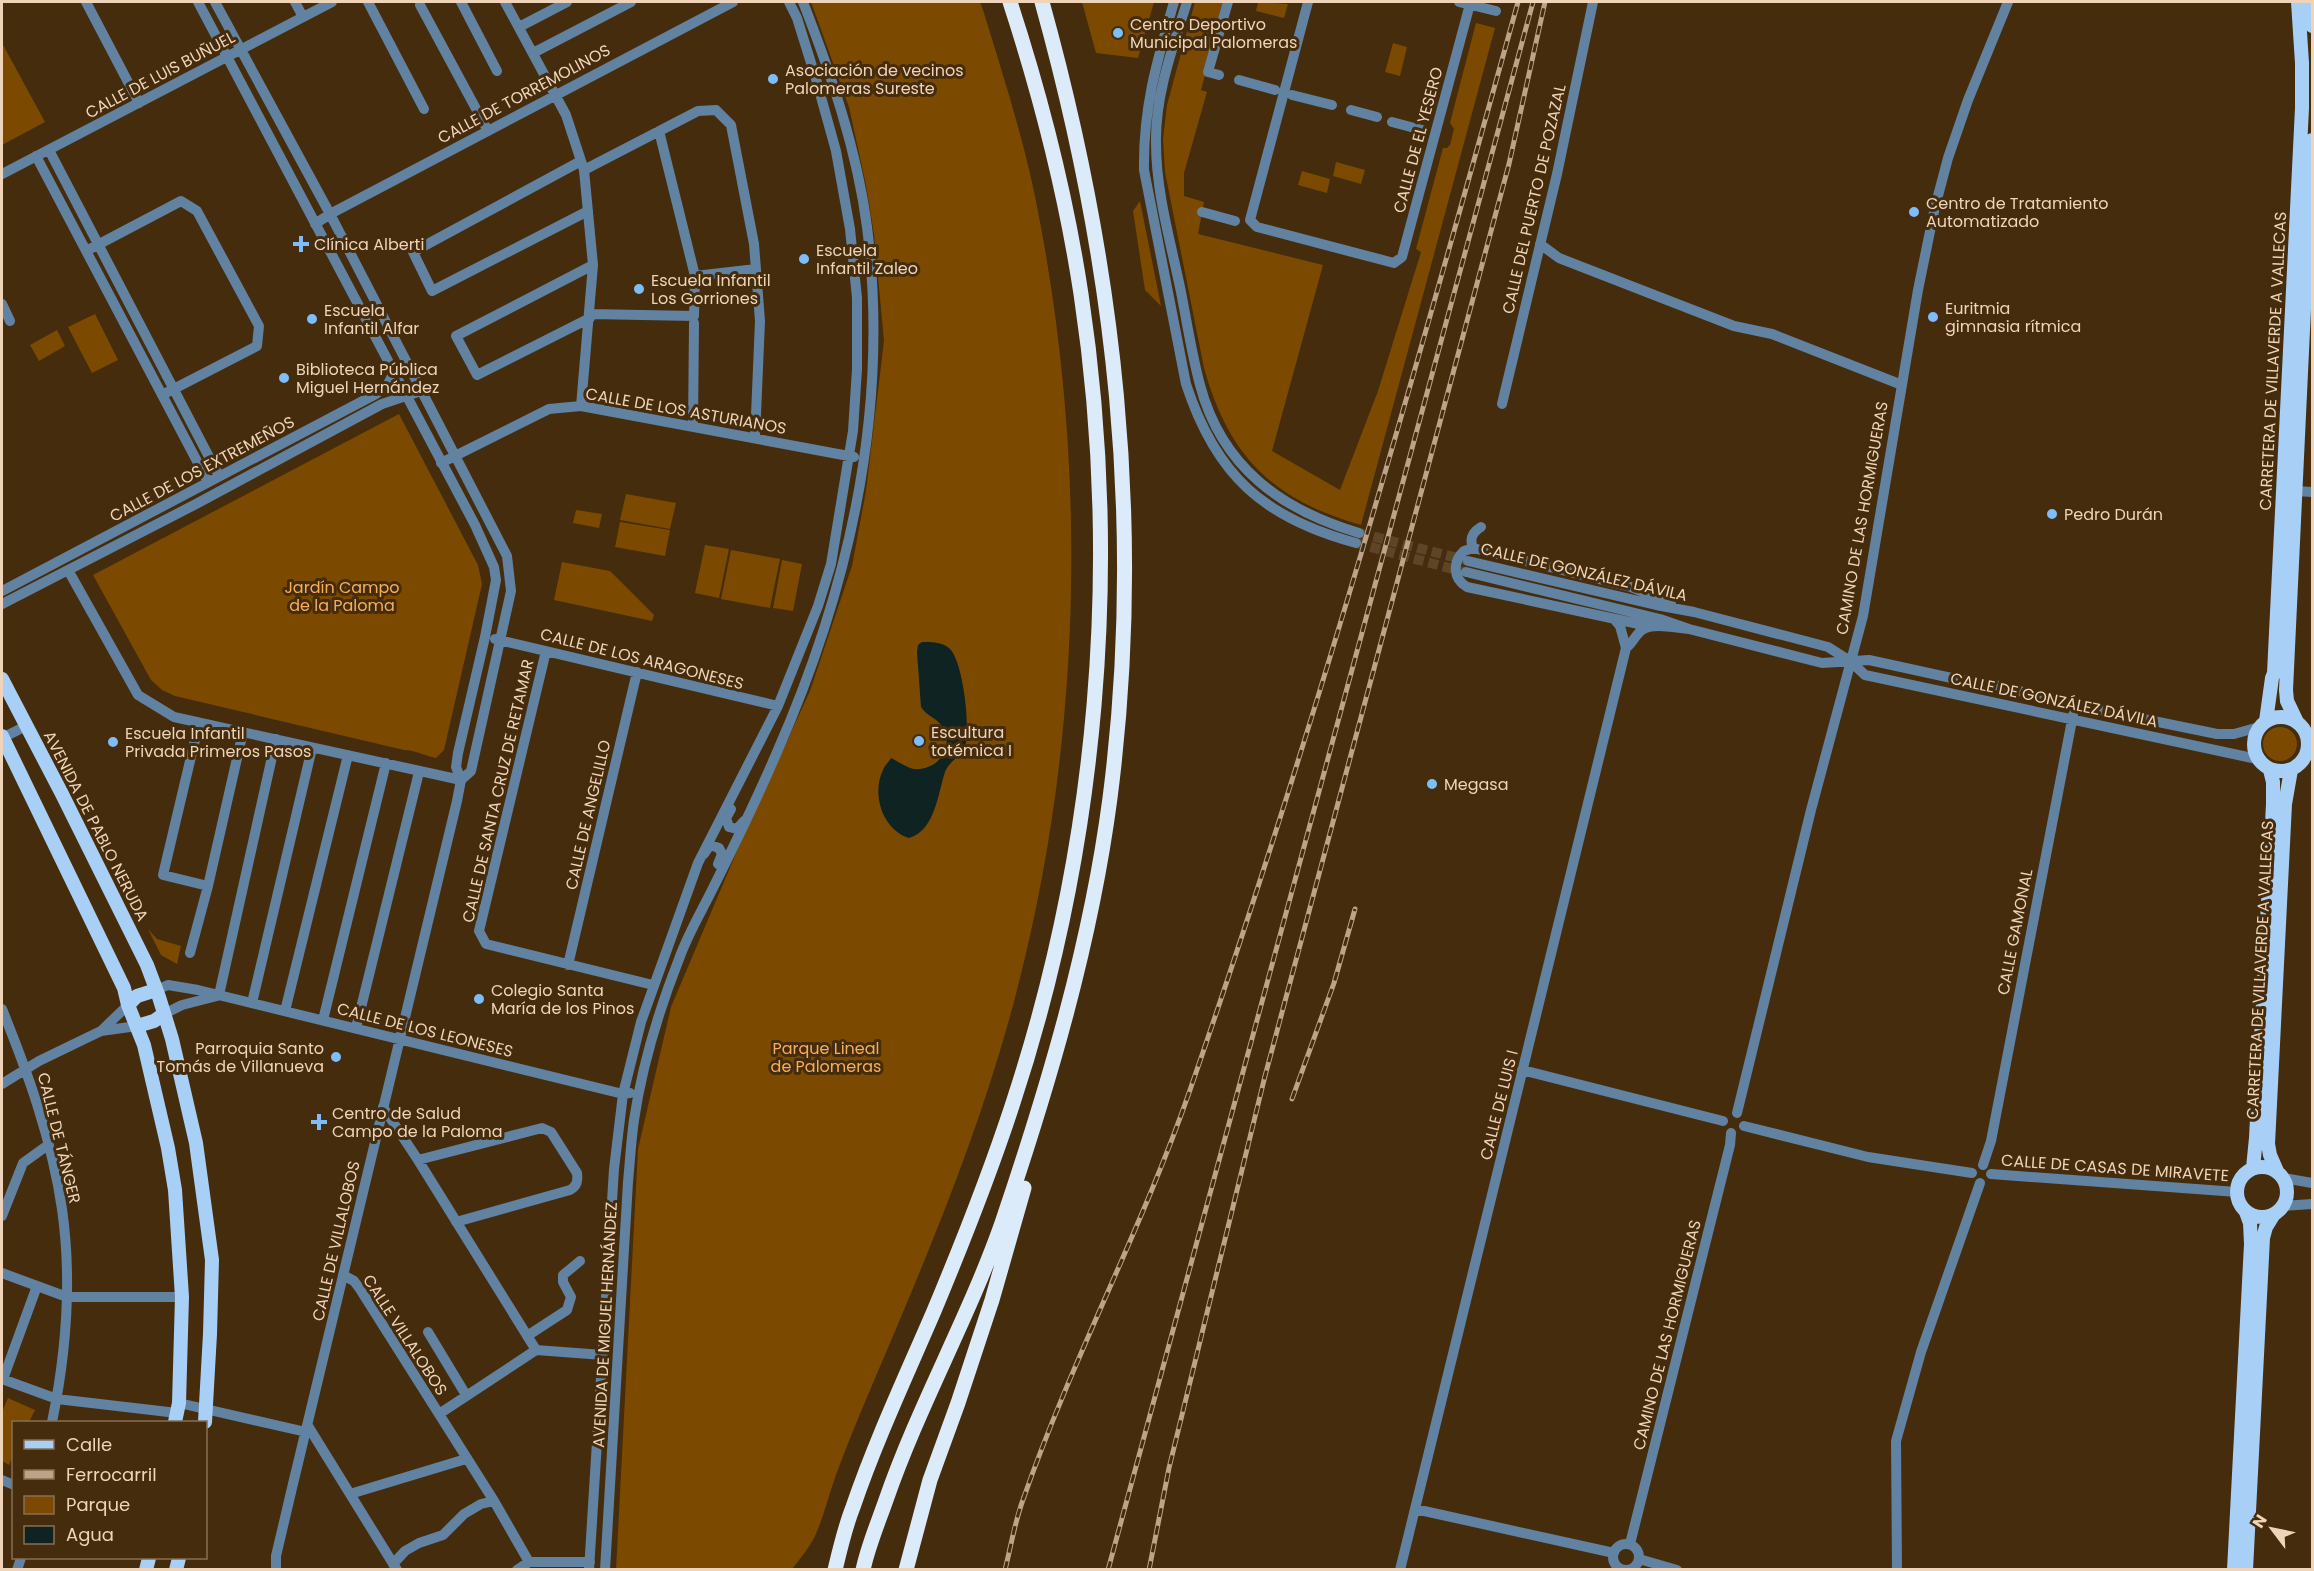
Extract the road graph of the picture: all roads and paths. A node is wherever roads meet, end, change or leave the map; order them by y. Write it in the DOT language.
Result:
graph roads {
  1 [pos="86,2"];
  2 [pos="198,2"];
  3 [pos="216,2"];
  4 [pos="295,2"];
  5 [pos="332,2"];
  6 [pos="368,2"];
  7 [pos="461,2"];
  8 [pos="505,2"];
  9 [pos="567,2"];
  10 [pos="631,2"];
  11 [pos="733,2"];
  12 [pos="789,2"];
  13 [pos="797,2"];
  14 [pos="803,2"];
  15 [pos="1010,2"];
  16 [pos="1042,2"];
  17 [pos="1174,2"];
  18 [pos="1187,2"];
  19 [pos="1228,2"];
  20 [pos="1308,2"];
  21 [pos="1593,2"];
  22 [pos="2008,2"];
  23 [pos="2298,2"];
  24 [pos="2310,2"];
  25 [pos="1464,3"];
  26 [pos="420,5"];
  27 [pos="1496,11"];
  28 [pos="303,17"];
  29 [pos="2313,26"];
  30 [pos="519,27"];
  31 [pos="813,27"];
  32 [pos="241,50"];
  33 [pos="533,53"];
  34 [pos="227,56"];
  35 [pos="497,71"];
  36 [pos="1219,75"];
  37 [pos="1239,80"];
  38 [pos="1275,90"];
  39 [pos="555,95"];
  40 [pos="1292,95"];
  41 [pos="139,103"];
  42 [pos="1332,105"];
  43 [pos="424,109"];
  44 [pos="1351,110"];
  45 [pos="1377,117"];
  46 [pos="1392,122"];
  47 [pos="1422,130"];
  48 [pos="488,131"];
  49 [pos="659,131"];
  50 [pos="2313,140"];
  51 [pos="49,150"];
  52 [pos="36,156"];
  53 [pos="583,165"];
  54 [pos="2,174"];
  55 [pos="588,210"];
  56 [pos="1202,212"];
  57 [pos="330,214"];
  58 [pos="1235,221"];
  59 [pos="315,224"];
  60 [pos="1540,244"];
  61 [pos="99,245"];
  62 [pos="86,251"];
  63 [pos="593,265"];
  64 [pos="756,270"];
  65 [pos="695,276"];
  66 [pos="2,304"];
  67 [pos="590,316"];
  68 [pos="10,321"];
  69 [pos="694,323"];
  70 [pos="411,371"];
  71 [pos="393,374"];
  72 [pos="1902,385"];
  73 [pos="175,389"];
  74 [pos="421,391"];
  75 [pos="162,395"];
  76 [pos="405,396"];
  77 [pos="1502,404"];
  78 [pos="581,406"];
  79 [pos="693,426"];
  80 [pos="755,438"];
  81 [pos="849,455"];
  82 [pos="455,456"];
  83 [pos="441,463"];
  84 [pos="219,476"];
  85 [pos="208,482"];
  86 [pos="2296,491"];
  87 [pos="2313,492"];
  88 [pos="1481,527"];
  89 [pos="1473,548"];
  90 [pos="844,566"];
  91 [pos="68,570"];
  92 [pos="2,591"];
  93 [pos="2,604"];
  94 [pos="1694,612"];
  95 [pos="1615,620"];
  96 [pos="1648,626"];
  97 [pos="1689,629"];
  98 [pos="486,637"];
  99 [pos="500,640"];
  100 [pos="1626,648"];
  101 [pos="546,651"];
  102 [pos="1850,661"];
  103 [pos="637,672"];
  104 [pos="2,679"];
  105 [pos="2075,705"];
  106 [pos="778,706"];
  107 [pos="2072,720"];
  108 [pos="199,723"];
  109 [pos="2263,724"];
  110 [pos="26,726"];
  111 [pos="2305,730"];
  112 [pos="243,732"];
  113 [pos="2,737"];
  114 [pos="276,739"];
  115 [pos="312,748"];
  116 [pos="348,755"];
  117 [pos="2308,758"];
  118 [pos="2257,759"];
  119 [pos="386,763"];
  120 [pos="2270,770"];
  121 [pos="2291,770"];
  122 [pos="419,772"];
  123 [pos="743,772"];
  124 [pos="461,780"];
  125 [pos="747,817"];
  126 [pos="698,863"];
  127 [pos="208,886"];
  128 [pos="704,907"];
  129 [pos="190,953"];
  130 [pos="568,965"];
  131 [pos="653,985"];
  132 [pos="156,990"];
  133 [pos="219,995"];
  134 [pos="252,1003"];
  135 [pos="128,1005"];
  136 [pos="2,1009"];
  137 [pos="285,1011"];
  138 [pos="164,1014"];
  139 [pos="323,1020"];
  140 [pos="137,1026"];
  141 [pos="356,1028"];
  142 [pos="101,1031"];
  143 [pos="400,1039"];
  144 [pos="26,1070"];
  145 [pos="1522,1070"];
  146 [pos="2,1084"];
  147 [pos="642,1084"];
  148 [pos="623,1094"];
  149 [pos="383,1107"];
  150 [pos="1039,1109"];
  151 [pos="1737,1113"];
  152 [pos="1723,1121"];
  153 [pos="1744,1126"];
  154 [pos="1731,1133"];
  155 [pos="48,1145"];
  156 [pos="418,1160"];
  157 [pos="1983,1165"];
  158 [pos="2253,1168"];
  159 [pos="1972,1173"];
  160 [pos="1990,1174"];
  161 [pos="2281,1175"];
  162 [pos="1980,1183"];
  163 [pos="2313,1183"];
  164 [pos="2237,1192"];
  165 [pos="2313,1204"];
  166 [pos="2279,1210"];
  167 [pos="2,1211"];
  168 [pos="2246,1212"];
  169 [pos="456,1222"];
  170 [pos="580,1261"];
  171 [pos="2,1273"];
  172 [pos="343,1275"];
  173 [pos="37,1286"];
  174 [pos="67,1297"];
  175 [pos="182,1297"];
  176 [pos="428,1332"];
  177 [pos="527,1336"];
  178 [pos="536,1350"];
  179 [pos="603,1355"];
  180 [pos="2,1379"];
  181 [pos="466,1395"];
  182 [pos="57,1399"];
  183 [pos="177,1413"];
  184 [pos="439,1414"];
  185 [pos="206,1415"];
  186 [pos="52,1421"];
  187 [pos="307,1429"];
  188 [pos="466,1460"];
  189 [pos="350,1494"];
  190 [pos="494,1501"];
  191 [pos="1415,1509"];
  192 [pos="1630,1544"];
  193 [pos="1614,1553"];
  194 [pos="1639,1559"];
  195 [pos="529,1562"];
  196 [pos="589,1566"];
  197 [pos="395,1567"];
  198 [pos="276,1569"];
  199 [pos="517,1569"];
  200 [pos="605,1569"];
  201 [pos="835,1569"];
  202 [pos="863,1569"];
  203 [pos="906,1569"];
  204 [pos="1400,1569"];
  205 [pos="1677,1569"];
  206 [pos="1897,1569"];
  207 [pos="2234,1569"];
  208 [pos="2246,1569"];
  1 -- 41 [label="street"];
  2 -- 34 [label="street"];
  3 -- 32 [label="street"];
  4 -- 28 [label="street"];
  5 -- 28 [label="street, CALLE DE LUIS BUÑUEL"];
  6 -- 43 [label="street"];
  7 -- 35 [label="street"];
  8 -- 30 [label="street"];
  9 -- 30 [label="street"];
  10 -- 33 [label="street"];
  11 -- 39 [label="street, CALLE DE TORREMOLINOS"];
  12 -- 81 [label="street, AVENIDA DE MIGUEL HERNÁNDEZ"];
  13 -- 31 [label="street, AVENIDA DE MIGUEL HERNÁNDEZ"];
  14 -- 31 [label="street, AVENIDA DE MIGUEL HERNÁNDEZ"];
  15 -- 201 [label="highway"];
  16 -- 150 [label="highway"];
  17 -- 18 [label="street"];
  19 -- 36 [label="street"];
  20 -- 25 [label="street, CALLE DE EL YESERO"];
  21 -- 60 [label="street, CALLE DEL PUERTO DE POZAZAL"];
  22 -- 72 [label="street, CAMINO DE LAS HORMIGUERAS"];
  23 -- 109 [label="main road, CARRETERA DE VILLAVERDE A VALLECAS"];
  24 -- 29 [label="main road"];
  25 -- 27 [label="street"];
  26 -- 48 [label="street"];
  28 -- 32 [label="street, CALLE DE LUIS BUÑUEL"];
  30 -- 33 [label="street"];
  31 -- 90 [label="street, AVENIDA DE MIGUEL HERNÁNDEZ"];
  32 -- 34 [label="street, CALLE DE LUIS BUÑUEL"];
  32 -- 57 [label="street"];
  33 -- 39 [label="street"];
  34 -- 41 [label="street, CALLE DE LUIS BUÑUEL"];
  34 -- 59 [label="street"];
  37 -- 38 [label="street"];
  39 -- 48 [label="street, CALLE DE TORREMOLINOS"];
  39 -- 53 [label="street"];
  40 -- 42 [label="street"];
  41 -- 51 [label="street, CALLE DE LUIS BUÑUEL"];
  44 -- 45 [label="street"];
  46 -- 47 [label="street"];
  48 -- 57 [label="street, CALLE DE TORREMOLINOS"];
  49 -- 53 [label="street"];
  49 -- 64 [label="street"];
  49 -- 65 [label="street"];
  50 -- 86 [label="main road, CARRETERA DE VILLAVERDE A VALLECAS"];
  51 -- 52 [label="street, CALLE DE LUIS BUÑUEL"];
  51 -- 61 [label="street"];
  52 -- 54 [label="street, CALLE DE LUIS BUÑUEL"];
  52 -- 62 [label="street"];
  53 -- 55 [label="street"];
  53 -- 55 [label="street"];
  55 -- 63 [label="street"];
  56 -- 58 [label="street"];
  57 -- 59 [label="street, CALLE DE TORREMOLINOS"];
  57 -- 70 [label="street"];
  59 -- 71 [label="street"];
  60 -- 72 [label="street"];
  60 -- 77 [label="street, CALLE DEL PUERTO DE POZAZAL"];
  61 -- 62 [label="street"];
  61 -- 73 [label="street"];
  61 -- 73 [label="street"];
  62 -- 75 [label="street"];
  63 -- 67 [label="street"];
  63 -- 67 [label="street"];
  64 -- 65 [label="street"];
  64 -- 80 [label="street"];
  65 -- 67 [label="street"];
  66 -- 68 [label="street"];
  67 -- 78 [label="street"];
  69 -- 79 [label="street"];
  70 -- 71 [label="street"];
  70 -- 74 [label="street"];
  71 -- 76 [label="street"];
  71 -- 84 [label="street, CALLE DE LOS EXTREMEÑOS"];
  72 -- 102 [label="street, CAMINO DE LAS HORMIGUERAS"];
  73 -- 75 [label="street"];
  73 -- 84 [label="street"];
  74 -- 76 [label="street, CALLE DE LOS EXTREMEÑOS"];
  74 -- 82 [label="street"];
  75 -- 85 [label="street"];
  76 -- 83 [label="street"];
  76 -- 91 [label="street, CALLE DE LOS EXTREMEÑOS"];
  78 -- 79 [label="street, CALLE DE LOS ASTURIANOS"];
  78 -- 82 [label="street, CALLE DE LOS ASTURIANOS"];
  79 -- 80 [label="street, CALLE DE LOS ASTURIANOS"];
  80 -- 81 [label="street, CALLE DE LOS ASTURIANOS"];
  81 -- 90 [label="street, AVENIDA DE MIGUEL HERNÁNDEZ"];
  81 -- 106 [label="street, AVENIDA DE MIGUEL HERNÁNDEZ"];
  82 -- 83 [label="street, CALLE DE LOS ASTURIANOS"];
  82 -- 99 [label="street"];
  83 -- 98 [label="street"];
  84 -- 85 [label="street, CALLE DE LOS EXTREMEÑOS"];
  85 -- 92 [label="street, CALLE DE LOS EXTREMEÑOS"];
  86 -- 87 [label="street"];
  86 -- 111 [label="main road, CARRETERA DE VILLAVERDE A VALLECAS"];
  88 -- 89 [label="street"];
  89 -- 94 [label="street, CALLE DE GONZÁLEZ DÁVILA"];
  89 -- 95 [label="street, CALLE DE GONZÁLEZ DÁVILA"];
  90 -- 125 [label="street, AVENIDA DE MIGUEL HERNÁNDEZ"];
  91 -- 93 [label="street, CALLE DE LOS EXTREMEÑOS"];
  91 -- 108 [label="street"];
  94 -- 97 [label="street, CALLE DE GONZÁLEZ DÁVILA"];
  94 -- 102 [label="street, CALLE DE GONZÁLEZ DÁVILA"];
  95 -- 96 [label="street, CALLE DE GONZÁLEZ DÁVILA"];
  95 -- 100 [label="street"];
  96 -- 97 [label="street"];
  96 -- 100 [label="street"];
  97 -- 102 [label="street, CALLE DE GONZÁLEZ DÁVILA"];
  98 -- 99 [label="street, CALLE DE LOS ARAGONESES"];
  98 -- 124 [label="street"];
  99 -- 101 [label="street, CALLE DE LOS ARAGONESES"];
  99 -- 124 [label="street"];
  100 -- 145 [label="street, CALLE DE LUIS I"];
  101 -- 103 [label="street, CALLE DE LOS ARAGONESES"];
  101 -- 130 [label="street, CALLE DE SANTA CRUZ DE RETAMAR"];
  102 -- 105 [label="street, CALLE DE GONZÁLEZ DÁVILA"];
  102 -- 107 [label="street, CALLE DE GONZÁLEZ DÁVILA"];
  102 -- 151 [label="street, CAMINO DE LAS HORMIGUERAS"];
  103 -- 106 [label="street, CALLE DE LOS ARAGONESES"];
  103 -- 130 [label="street, CALLE DE ANGELILLO"];
  104 -- 110 [label="main road, AVENIDA DE PABLO NERUDA"];
  105 -- 107 [label="street, CALLE GAMONAL"];
  105 -- 109 [label="street, CALLE DE GONZÁLEZ DÁVILA"];
  106 -- 123 [label="street, AVENIDA DE MIGUEL HERNÁNDEZ"];
  107 -- 118 [label="street, CALLE DE GONZÁLEZ DÁVILA"];
  107 -- 157 [label="street, CALLE GAMONAL"];
  108 -- 112 [label="street"];
  108 -- 127 [label="street"];
  109 -- 111 [label="main road"];
  109 -- 118 [label="main road"];
  110 -- 113 [label="street"];
  110 -- 132 [label="main road, AVENIDA DE PABLO NERUDA"];
  111 -- 117 [label="main road"];
  112 -- 114 [label="street"];
  112 -- 127 [label="street"];
  113 -- 135 [label="main road"];
  114 -- 115 [label="street"];
  114 -- 133 [label="street"];
  115 -- 116 [label="street"];
  115 -- 134 [label="street"];
  116 -- 119 [label="street"];
  116 -- 137 [label="street"];
  117 -- 121 [label="main road"];
  118 -- 120 [label="main road"];
  119 -- 122 [label="street"];
  119 -- 139 [label="street"];
  120 -- 121 [label="main road"];
  120 -- 158 [label="main road, CARRETERA DE VILLAVERDE A VALLECAS"];
  121 -- 161 [label="main road, CARRETERA DE VILLAVERDE A VALLECAS"];
  122 -- 124 [label="street"];
  122 -- 141 [label="street"];
  123 -- 125 [label="street, AVENIDA DE MIGUEL HERNÁNDEZ"];
  123 -- 126 [label="street, AVENIDA DE MIGUEL HERNÁNDEZ"];
  124 -- 143 [label="street, CALLE DE VILLALOBOS"];
  125 -- 128 [label="street, AVENIDA DE MIGUEL HERNÁNDEZ"];
  126 -- 128 [label="street, AVENIDA DE MIGUEL HERNÁNDEZ"];
  126 -- 131 [label="street, AVENIDA DE MIGUEL HERNÁNDEZ"];
  127 -- 129 [label="street"];
  128 -- 147 [label="street, AVENIDA DE MIGUEL HERNÁNDEZ"];
  130 -- 131 [label="street, CALLE DE SANTA CRUZ DE RETAMAR"];
  131 -- 148 [label="street, AVENIDA DE MIGUEL HERNÁNDEZ"];
  132 -- 133 [label="street, CALLE DE LOS LEONESES"];
  132 -- 135 [label="main road"];
  132 -- 138 [label="main road, AVENIDA DE PABLO NERUDA"];
  133 -- 134 [label="street, CALLE DE LOS LEONESES"];
  133 -- 138 [label="street, CALLE DE LOS LEONESES"];
  134 -- 137 [label="street, CALLE DE LOS LEONESES"];
  135 -- 140 [label="main road"];
  135 -- 142 [label="street"];
  136 -- 144 [label="street, CALLE DE TÁNGER"];
  137 -- 139 [label="street, CALLE DE LOS LEONESES"];
  138 -- 140 [label="main road"];
  138 -- 185 [label="main road"];
  139 -- 141 [label="street, CALLE DE LOS LEONESES"];
  140 -- 142 [label="street"];
  140 -- 175 [label="main road"];
  141 -- 143 [label="street, CALLE DE LOS LEONESES"];
  142 -- 144 [label="street"];
  143 -- 148 [label="street, CALLE DE LOS LEONESES"];
  143 -- 149 [label="street, CALLE DE VILLALOBOS"];
  144 -- 146 [label="street"];
  144 -- 155 [label="street, CALLE DE TÁNGER"];
  145 -- 152 [label="street"];
  145 -- 191 [label="street, CALLE DE LUIS I"];
  147 -- 148 [label="street"];
  147 -- 200 [label="street, AVENIDA DE MIGUEL HERNÁNDEZ"];
  148 -- 179 [label="street, AVENIDA DE MIGUEL HERNÁNDEZ"];
  149 -- 156 [label="street"];
  149 -- 172 [label="street, CALLE DE VILLALOBOS"];
  150 -- 202 [label="highway"];
  150 -- 203 [label="highway"];
  151 -- 152 [label="street"];
  151 -- 153 [label="street"];
  152 -- 154 [label="street"];
  153 -- 154 [label="street"];
  153 -- 159 [label="street"];
  154 -- 192 [label="street, CAMINO DE LAS HORMIGUERAS"];
  155 -- 167 [label="street"];
  155 -- 174 [label="street, CALLE DE TÁNGER"];
  156 -- 169 [label="street"];
  156 -- 169 [label="street"];
  157 -- 159 [label="street"];
  157 -- 160 [label="street"];
  158 -- 161 [label="main road"];
  158 -- 164 [label="main road"];
  159 -- 162 [label="street"];
  160 -- 162 [label="street"];
  160 -- 164 [label="street, CALLE DE CASAS DE MIRAVETE"];
  161 -- 163 [label="street"];
  161 -- 166 [label="main road"];
  162 -- 206 [label="street"];
  164 -- 168 [label="main road"];
  165 -- 166 [label="street"];
  166 -- 168 [label="main road"];
  166 -- 208 [label="main road"];
  168 -- 207 [label="main road"];
  169 -- 177 [label="street"];
  170 -- 177 [label="street"];
  171 -- 173 [label="street"];
  172 -- 184 [label="street, CALLE VILLALOBOS"];
  172 -- 187 [label="street, CALLE DE VILLALOBOS"];
  173 -- 174 [label="street"];
  173 -- 180 [label="street"];
  174 -- 175 [label="street"];
  174 -- 182 [label="street, CALLE DE TÁNGER"];
  175 -- 183 [label="main road"];
  176 -- 181 [label="street, CALLE VILLALOBOS"];
  177 -- 178 [label="street"];
  178 -- 179 [label="street"];
  178 -- 181 [label="street, CALLE VILLALOBOS"];
  179 -- 196 [label="street, AVENIDA DE MIGUEL HERNÁNDEZ"];
  180 -- 182 [label="street"];
  181 -- 184 [label="street, CALLE VILLALOBOS"];
  182 -- 183 [label="street"];
  182 -- 186 [label="street, CALLE DE TÁNGER"];
  183 -- 185 [label="street"];
  184 -- 188 [label="street, CALLE VILLALOBOS"];
  185 -- 187 [label="street"];
  187 -- 189 [label="street"];
  187 -- 198 [label="street, CALLE DE VILLALOBOS"];
  188 -- 189 [label="street"];
  188 -- 190 [label="street, CALLE VILLALOBOS"];
  189 -- 197 [label="street"];
  190 -- 195 [label="street, CALLE VILLALOBOS"];
  190 -- 197 [label="street"];
  191 -- 193 [label="street"];
  191 -- 204 [label="street, CALLE DE LUIS I"];
  192 -- 193 [label="street"];
  192 -- 194 [label="street"];
  193 -- 194 [label="street"];
  194 -- 205 [label="street"];
  195 -- 196 [label="street"];
  195 -- 199 [label="street"];
}
